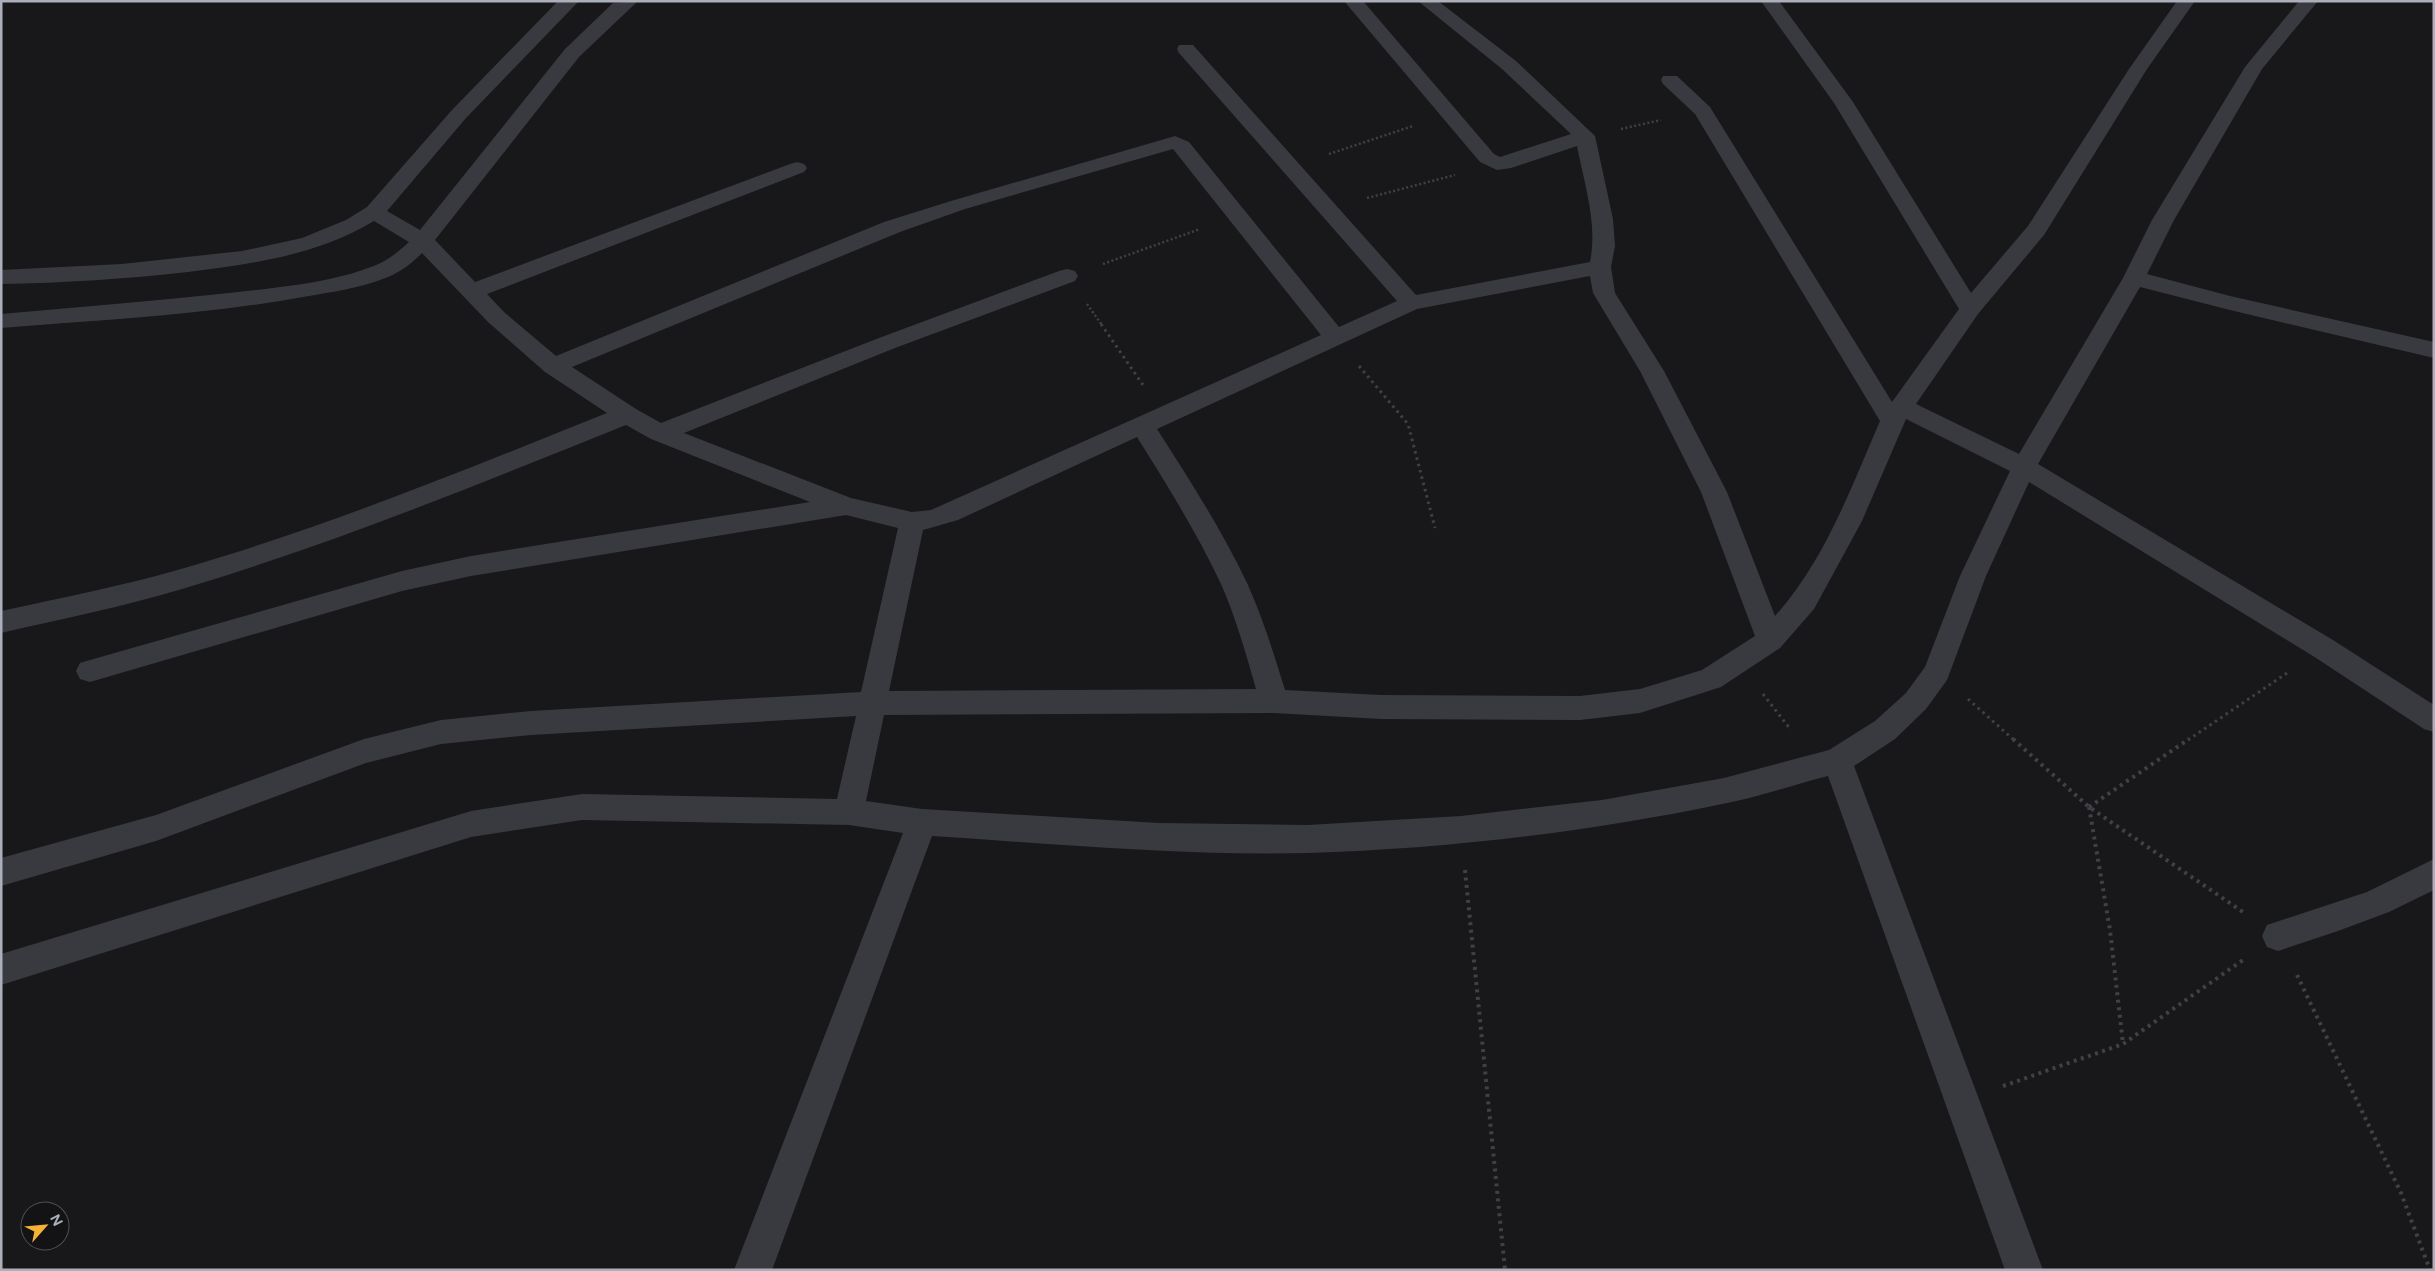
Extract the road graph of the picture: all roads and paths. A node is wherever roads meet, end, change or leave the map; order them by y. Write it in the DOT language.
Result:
graph roads {
  1 [pos="570,1"];
  2 [pos="629,1"];
  3 [pos="1353,1"];
  4 [pos="1427,1"];
  5 [pos="1770,1"];
  6 [pos="2186,1"];
  7 [pos="2310,1"];
  8 [pos="1186,49"];
  9 [pos="1670,80"];
  10 [pos="1703,111"];
  11 [pos="1452,114"];
  12 [pos="1585,136"];
  13 [pos="1497,164"];
  14 [pos="1290,166"];
  15 [pos="797,168"];
  16 [pos="1328,209"];
  17 [pos="381,216"];
  18 [pos="1236,216"];
  19 [pos="416,237"];
  20 [pos="1600,267"];
  21 [pos="1067,276"];
  22 [pos="1,277"];
  23 [pos="2134,278"];
  24 [pos="471,292"];
  25 [pos="1411,303"];
  26 [pos="1970,309"];
  27 [pos="1,321"];
  28 [pos="1335,336"];
  29 [pos="2434,350"];
  30 [pos="553,366"];
  31 [pos="1897,414"];
  32 [pos="627,415"];
  33 [pos="1153,419"];
  34 [pos="660,433"];
  35 [pos="2024,467"];
  36 [pos="846,506"];
  37 [pos="912,522"];
  38 [pos="1435,528"];
  39 [pos="1,622"];
  40 [pos="1770,640"];
  41 [pos="2323,648"];
  42 [pos="90,671"];
  43 [pos="1937,672"];
  44 [pos="1762,692"];
  45 [pos="1274,701"];
  46 [pos="873,703"];
  47 [pos="2434,720"];
  48 [pos="1792,731"];
  49 [pos="1837,761"];
  50 [pos="2089,808"];
  51 [pos="849,812"];
  52 [pos="922,822"];
  53 [pos="1,872"];
  54 [pos="2434,873"];
  55 [pos="1470,919"];
  56 [pos="2278,936"];
  57 [pos="1,970"];
  58 [pos="2123,1044"];
  59 [pos="1962,1101"];
  60 [pos="753,1270"];
  61 [pos="1505,1270"];
  62 [pos="2024,1270"];
  63 [pos="2430,1270"];
  1 -- 17 [label="street"];
  2 -- 19 [label="street"];
  3 -- 11 [label="street"];
  4 -- 12 [label="street"];
  5 -- 26 [label="street"];
  6 -- 26 [label="street"];
  7 -- 23 [label="street"];
  8 -- 14 [label="street"];
  9 -- 10 [label="street"];
  10 -- 12 [label="path"];
  10 -- 31 [label="street"];
  11 -- 13 [label="street"];
  11 -- 14 [label="path"];
  12 -- 13 [label="street"];
  12 -- 20 [label="street"];
  13 -- 16 [label="path"];
  14 -- 16 [label="street"];
  15 -- 24 [label="street"];
  16 -- 25 [label="street"];
  17 -- 19 [label="street"];
  17 -- 22 [label="street"];
  18 -- 21 [label="path"];
  18 -- 28 [label="street"];
  18 -- 30 [label="street"];
  19 -- 24 [label="street"];
  19 -- 27 [label="street"];
  20 -- 25 [label="street"];
  20 -- 40 [label="street"];
  21 -- 33 [label="path"];
  21 -- 34 [label="street"];
  23 -- 29 [label="street"];
  23 -- 35 [label="street"];
  24 -- 30 [label="street"];
  25 -- 28 [label="street"];
  26 -- 31 [label="street"];
  28 -- 33 [label="street"];
  28 -- 38 [label="path"];
  30 -- 32 [label="street"];
  31 -- 35 [label="street"];
  31 -- 40 [label="street"];
  32 -- 34 [label="street"];
  32 -- 39 [label="street"];
  33 -- 37 [label="street"];
  33 -- 45 [label="street"];
  34 -- 36 [label="street"];
  35 -- 41 [label="street"];
  35 -- 43 [label="street"];
  36 -- 37 [label="street"];
  36 -- 42 [label="street"];
  37 -- 46 [label="street"];
  40 -- 45 [label="street"];
  41 -- 47 [label="street"];
  41 -- 50 [label="path"];
  43 -- 49 [label="street"];
  43 -- 50 [label="path"];
  44 -- 48 [label="path"];
  45 -- 46 [label="street"];
  46 -- 51 [label="street"];
  46 -- 53 [label="street"];
  49 -- 52 [label="street"];
  49 -- 59 [label="street"];
  50 -- 56 [label="path"];
  50 -- 58 [label="path"];
  51 -- 52 [label="street"];
  51 -- 57 [label="street"];
  52 -- 60 [label="street"];
  54 -- 56 [label="street"];
  55 -- 61 [label="path"];
  56 -- 58 [label="path"];
  56 -- 63 [label="path"];
  58 -- 59 [label="path"];
  59 -- 62 [label="street"];
}
